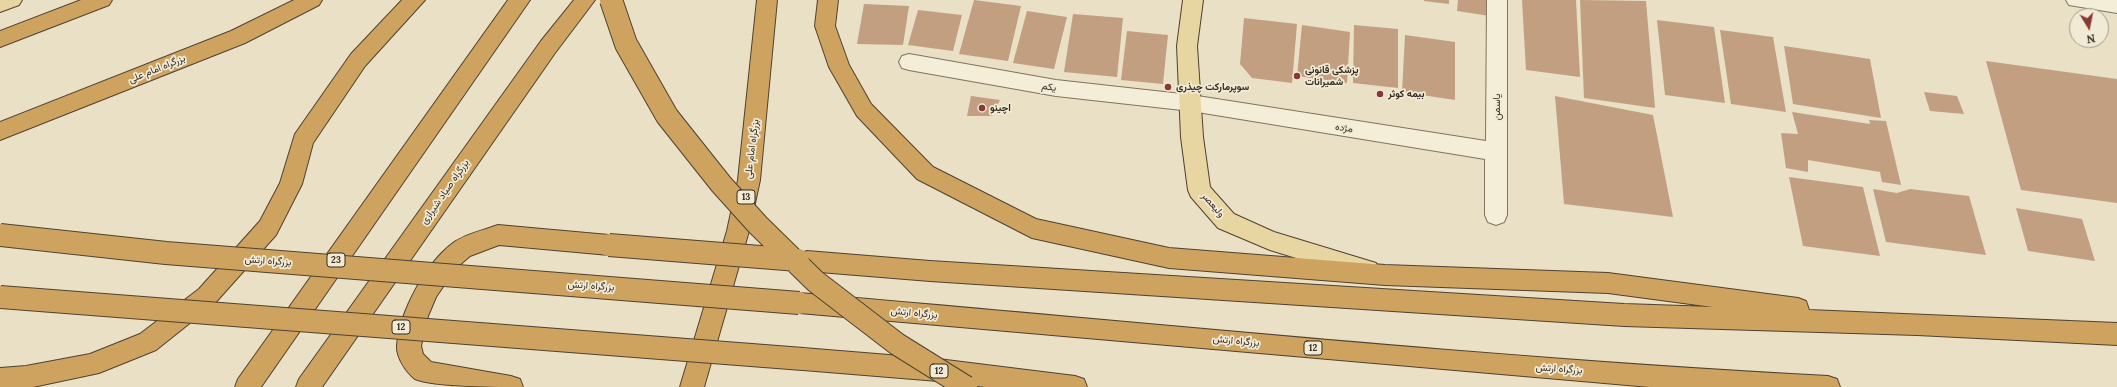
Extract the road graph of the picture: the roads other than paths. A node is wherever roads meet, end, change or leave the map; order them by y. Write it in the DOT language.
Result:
graph roads {
  1 [pos="12,0"];
  2 [pos="102,0"];
  3 [pos="312,0"];
  4 [pos="416,0"];
  5 [pos="520,0"];
  6 [pos="586,0"];
  7 [pos="611,0"];
  8 [pos="767,0"];
  9 [pos="828,0"];
  10 [pos="1193,0"];
  11 [pos="1497,0"];
  12 [pos="2076,0"];
  13 [pos="0,4"];
  14 [pos="2117,5"];
  15 [pos="0,39"];
  16 [pos="909,62"];
  17 [pos="1191,103"];
  18 [pos="0,131"];
  19 [pos="1497,152"];
  20 [pos="1496,215"];
  21 [pos="0,235"];
  22 [pos="1385,275"];
  23 [pos="0,297"];
  24 [pos="1917,324"];
  25 [pos="2117,334"];
  26 [pos="0,379"];
  27 [pos="247,387"];
  28 [pos="308,387"];
  29 [pos="511,387"];
  30 [pos="692,387"];
  31 [pos="966,387"];
  32 [pos="1075,387"];
  33 [pos="1828,387"];
  1 -- 13 [label="main road"];
  2 -- 15 [label="highway"];
  3 -- 18 [label="highway, بزرگراه امام علی"];
  4 -- 26 [label="highway"];
  5 -- 27 [label="highway, 23"];
  6 -- 28 [label="highway, بزرگراه صیاد شیرازی"];
  7 -- 31 [label="highway, bridge"];
  8 -- 30 [label="highway, بزرگراه امام علی / 13"];
  9 -- 22 [label="highway"];
  10 -- 17 [label="main road, ولیعصر"];
  11 -- 19 [label="street, یاسمن"];
  12 -- 14 [label="street"];
  16 -- 17 [label="street, یکم"];
  17 -- 19 [label="street, مژده"];
  17 -- 22 [label="main road, ولیعصر"];
  19 -- 20 [label="street, یاسمن"];
  21 -- 33 [label="highway, بزرگراه ارتش / 12, bridge"];
  22 -- 24 [label="highway"];
  23 -- 32 [label="highway, 12, bridge"];
  24 -- 25 [label="highway"];
  24 -- 29 [label="highway, bridge"];
}
